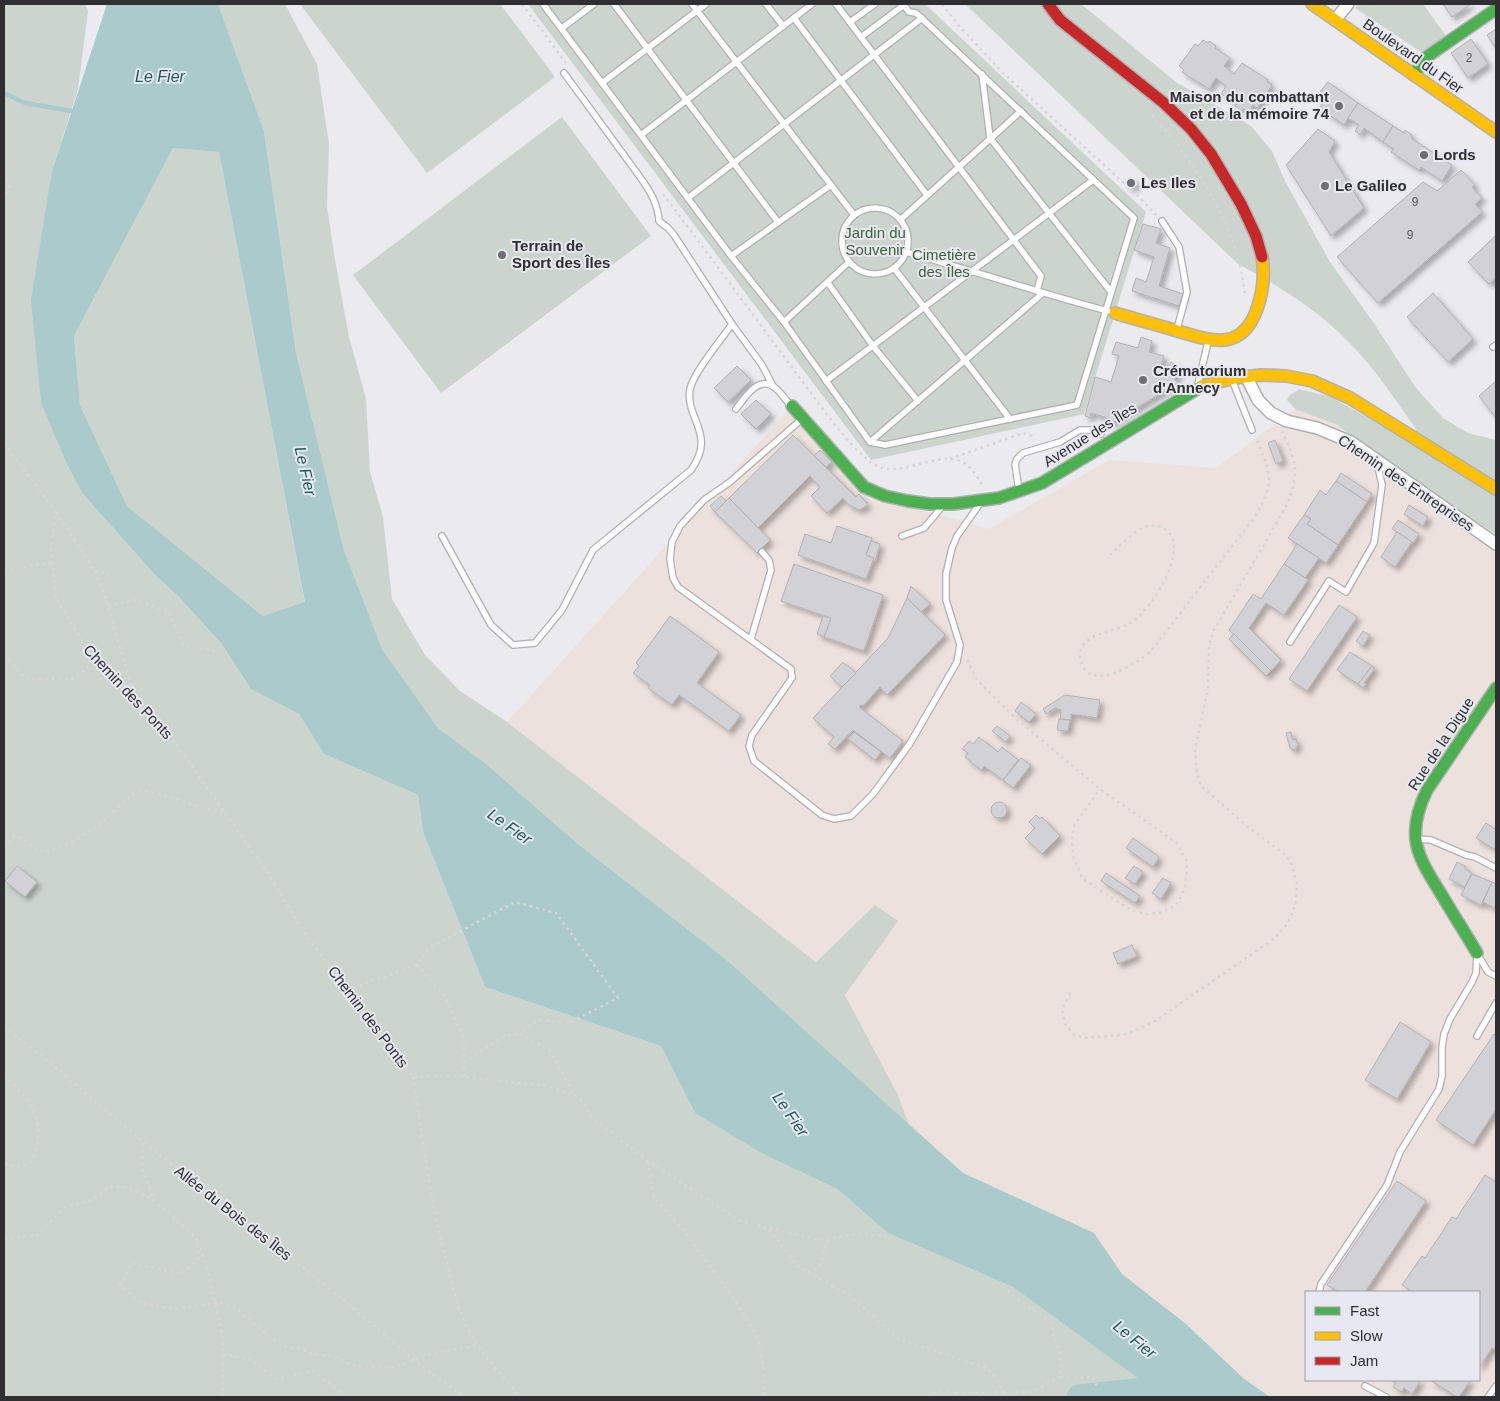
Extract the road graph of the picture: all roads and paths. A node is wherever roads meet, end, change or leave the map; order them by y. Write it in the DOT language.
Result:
graph roads {
  1 [pos="543,4"];
  2 [pos="594,4"];
  3 [pos="614,4"];
  4 [pos="692,4"];
  5 [pos="706,4"];
  6 [pos="766,4"];
  7 [pos="812,4"];
  8 [pos="875,4"];
  9 [pos="942,4"];
  10 [pos="1048,4"];
  11 [pos="1312,4"];
  12 [pos="1348,4"];
  13 [pos="1367,4"];
  14 [pos="840,5"];
  15 [pos="903,5"];
  16 [pos="1374,8"];
  17 [pos="1496,9"];
  18 [pos="697,10"];
  19 [pos="794,18"];
  20 [pos="922,18"];
  21 [pos="1335,20"];
  22 [pos="850,22"];
  23 [pos="783,26"];
  24 [pos="562,28"];
  25 [pos="861,37"];
  26 [pos="648,48"];
  27 [pos="874,55"];
  28 [pos="737,62"];
  29 [pos="564,73"];
  30 [pos="982,74"];
  31 [pos="1414,75"];
  32 [pos="841,80"];
  33 [pos="602,83"];
  34 [pos="687,100"];
  35 [pos="1020,111"];
  36 [pos="1149,111"];
  37 [pos="784,124"];
  38 [pos="1496,132"];
  39 [pos="641,135"];
  40 [pos="990,138"];
  41 [pos="734,163"];
  42 [pos="959,166"];
  43 [pos="4,174"];
  44 [pos="1093,180"];
  45 [pos="831,184"];
  46 [pos="927,195"];
  47 [pos="4,198"];
  48 [pos="688,198"];
  49 [pos="1049,213"];
  50 [pos="854,215"];
  51 [pos="900,220"];
  52 [pos="1162,221"];
  53 [pos="778,222"];
  54 [pos="1014,239"];
  55 [pos="906,252"];
  56 [pos="731,256"];
  57 [pos="850,262"];
  58 [pos="894,268"];
  59 [pos="973,270"];
  60 [pos="828,283"];
  61 [pos="1040,292"];
  62 [pos="1111,292"];
  63 [pos="1245,300"];
  64 [pos="924,308"];
  65 [pos="1110,312"];
  66 [pos="784,322"];
  67 [pos="732,324"];
  68 [pos="1177,331"];
  69 [pos="1209,340"];
  70 [pos="873,346"];
  71 [pos="965,360"];
  72 [pos="1246,376"];
  73 [pos="1231,378"];
  74 [pos="826,381"];
  75 [pos="773,386"];
  76 [pos="1198,387"];
  77 [pos="918,400"];
  78 [pos="792,406"];
  79 [pos="736,409"];
  80 [pos="1275,416"];
  81 [pos="803,418"];
  82 [pos="1010,419"];
  83 [pos="1252,430"];
  84 [pos="1101,434"];
  85 [pos="4,436"];
  86 [pos="870,442"];
  87 [pos="1038,448"];
  88 [pos="950,459"];
  89 [pos="1376,460"];
  90 [pos="1496,489"];
  91 [pos="1020,492"];
  92 [pos="982,501"];
  93 [pos="944,504"];
  94 [pos="56,512"];
  95 [pos="442,536"];
  96 [pos="902,536"];
  97 [pos="1496,544"];
  98 [pos="762,552"];
  99 [pos="1110,555"];
  100 [pos="52,562"];
  101 [pos="95,570"];
  102 [pos="4,571"];
  103 [pos="112,575"];
  104 [pos="108,606"];
  105 [pos="751,639"];
  106 [pos="1290,642"];
  107 [pos="960,645"];
  108 [pos="216,651"];
  109 [pos="4,655"];
  110 [pos="97,658"];
  111 [pos="1496,688"];
  112 [pos="134,697"];
  113 [pos="1100,789"];
  114 [pos="226,814"];
  115 [pos="1415,839"];
  116 [pos="4,846"];
  117 [pos="1496,868"];
  118 [pos="1478,953"];
  119 [pos="417,966"];
  120 [pos="1496,976"];
  121 [pos="347,990"];
  122 [pos="1070,993"];
  123 [pos="1496,1004"];
  124 [pos="4,1027"];
  125 [pos="521,1034"];
  126 [pos="1477,1036"];
  127 [pos="464,1062"];
  128 [pos="4,1076"];
  129 [pos="413,1077"];
  130 [pos="464,1077"];
  131 [pos="576,1096"];
  132 [pos="143,1142"];
  133 [pos="648,1161"];
  134 [pos="4,1163"];
  135 [pos="153,1200"];
  136 [pos="768,1228"];
  137 [pos="887,1236"];
  138 [pos="829,1238"];
  139 [pos="4,1239"];
  140 [pos="197,1239"];
  141 [pos="808,1272"];
  142 [pos="1008,1287"];
  143 [pos="1319,1291"];
  144 [pos="215,1303"];
  145 [pos="478,1345"];
  146 [pos="223,1354"];
  147 [pos="414,1360"];
  148 [pos="1061,1377"];
  149 [pos="1365,1386"];
  150 [pos="1496,1386"];
  151 [pos="1098,1387"];
  152 [pos="1003,1392"];
  153 [pos="957,1393"];
  154 [pos="223,1397"];
  155 [pos="346,1397"];
  156 [pos="464,1397"];
  157 [pos="522,1397"];
  158 [pos="762,1397"];
  159 [pos="929,1397"];
  160 [pos="957,1397"];
  161 [pos="1386,1397"];
  162 [pos="1488,1397"];
  1 -- 24 [label="lane"];
  2 -- 24 [label="lane"];
  3 -- 26 [label="lane"];
  4 -- 18 [label="lane"];
  5 -- 18 [label="lane"];
  6 -- 23 [label="lane"];
  7 -- 19 [label="lane"];
  8 -- 22 [label="lane"];
  9 -- 52 [label="path"];
  10 -- 69 [label="street"];
  11 -- 21 [label="street, Boulevard du Fier"];
  12 -- 21 [label="street"];
  13 -- 16 [label="path"];
  14 -- 22 [label="lane"];
  15 -- 20 [label="lane"];
  15 -- 25 [label="lane"];
  17 -- 31 [label="street"];
  18 -- 26 [label="lane"];
  18 -- 28 [label="lane"];
  19 -- 23 [label="lane"];
  19 -- 32 [label="lane"];
  20 -- 27 [label="lane"];
  20 -- 30 [label="lane"];
  21 -- 31 [label="street, Boulevard du Fier"];
  22 -- 25 [label="lane"];
  23 -- 28 [label="lane"];
  24 -- 33 [label="lane"];
  25 -- 27 [label="lane"];
  26 -- 33 [label="lane"];
  26 -- 34 [label="lane"];
  27 -- 32 [label="lane"];
  27 -- 42 [label="lane"];
  28 -- 34 [label="lane"];
  28 -- 37 [label="lane"];
  29 -- 67 [label="lane"];
  30 -- 35 [label="lane"];
  30 -- 40 [label="lane"];
  31 -- 38 [label="street, Boulevard du Fier"];
  32 -- 37 [label="lane"];
  32 -- 46 [label="lane"];
  33 -- 39 [label="lane"];
  34 -- 39 [label="lane"];
  34 -- 41 [label="lane"];
  35 -- 40 [label="lane"];
  35 -- 44 [label="lane"];
  36 -- 63 [label="path"];
  37 -- 41 [label="lane"];
  37 -- 45 [label="lane"];
  39 -- 48 [label="lane"];
  40 -- 42 [label="lane"];
  40 -- 49 [label="lane"];
  41 -- 48 [label="lane"];
  41 -- 53 [label="lane"];
  42 -- 46 [label="lane"];
  42 -- 54 [label="lane"];
  43 -- 47 [label="path"];
  44 -- 49 [label="lane"];
  44 -- 62 [label="lane"];
  45 -- 50 [label="lane"];
  45 -- 53 [label="lane"];
  46 -- 51 [label="lane"];
  48 -- 56 [label="lane"];
  49 -- 54 [label="lane"];
  49 -- 62 [label="lane"];
  50 -- 51 [label="lane"];
  50 -- 57 [label="lane"];
  51 -- 55 [label="lane"];
  52 -- 68 [label="lane"];
  53 -- 56 [label="lane"];
  54 -- 59 [label="lane"];
  54 -- 61 [label="lane"];
  55 -- 58 [label="lane"];
  55 -- 59 [label="lane"];
  56 -- 66 [label="lane"];
  57 -- 58 [label="lane"];
  57 -- 60 [label="lane"];
  58 -- 64 [label="lane"];
  59 -- 61 [label="lane"];
  59 -- 64 [label="lane"];
  60 -- 66 [label="lane"];
  60 -- 70 [label="lane"];
  61 -- 65 [label="lane"];
  61 -- 71 [label="lane"];
  62 -- 65 [label="lane"];
  64 -- 70 [label="lane"];
  64 -- 71 [label="lane"];
  65 -- 68 [label="street"];
  65 -- 82 [label="lane"];
  66 -- 74 [label="lane"];
  67 -- 75 [label="lane"];
  67 -- 95 [label="lane"];
  68 -- 69 [label="street"];
  69 -- 76 [label="lane"];
  70 -- 74 [label="lane"];
  70 -- 77 [label="lane"];
  71 -- 77 [label="lane"];
  71 -- 82 [label="lane"];
  72 -- 73 [label="street, Avenue des Îles"];
  72 -- 80 [label="street, Chemin des Entreprises"];
  72 -- 90 [label="street, Avenue des Îles"];
  73 -- 76 [label="street, Avenue des Îles"];
  73 -- 83 [label="lane"];
  74 -- 86 [label="lane"];
  75 -- 78 [label="lane"];
  75 -- 79 [label="lane"];
  76 -- 91 [label="street, Avenue des Îles"];
  77 -- 86 [label="lane"];
  78 -- 81 [label="street, Avenue des Îles"];
  80 -- 89 [label="street, Chemin des Entreprises"];
  80 -- 122 [label="path"];
  81 -- 93 [label="street, Avenue des Îles"];
  81 -- 105 [label="lane"];
  82 -- 86 [label="lane"];
  83 -- 99 [label="path"];
  84 -- 87 [label="lane"];
  85 -- 94 [label="path"];
  87 -- 88 [label="path"];
  87 -- 91 [label="lane"];
  89 -- 97 [label="street, Chemin des Entreprises"];
  89 -- 106 [label="lane"];
  91 -- 92 [label="street, Avenue des Îles"];
  92 -- 93 [label="street, Avenue des Îles"];
  92 -- 107 [label="lane"];
  93 -- 96 [label="lane"];
  94 -- 100 [label="path, Chemin des Ponts"];
  94 -- 101 [label="path"];
  98 -- 105 [label="lane"];
  100 -- 102 [label="path"];
  100 -- 110 [label="path, Chemin des Ponts"];
  101 -- 103 [label="path"];
  101 -- 104 [label="path"];
  104 -- 108 [label="path"];
  104 -- 112 [label="path"];
  105 -- 107 [label="lane"];
  107 -- 113 [label="path"];
  109 -- 110 [label="path"];
  110 -- 112 [label="path, Chemin des Ponts"];
  111 -- 115 [label="street, Rue de la Digue"];
  112 -- 114 [label="path, Chemin des Ponts"];
  113 -- 113 [label="path"];
  114 -- 116 [label="path"];
  114 -- 121 [label="path, Chemin des Ponts"];
  115 -- 117 [label="lane"];
  115 -- 118 [label="street, Rue de la Digue"];
  118 -- 120 [label="lane"];
  118 -- 143 [label="lane"];
  119 -- 121 [label="path"];
  119 -- 125 [label="path"];
  119 -- 127 [label="path"];
  121 -- 129 [label="path, Chemin des Ponts"];
  123 -- 126 [label="lane"];
  124 -- 132 [label="path, Allée du Bois des Îles"];
  125 -- 127 [label="path"];
  125 -- 131 [label="path"];
  127 -- 130 [label="path"];
  128 -- 134 [label="path"];
  129 -- 130 [label="path, Chemin des Ponts"];
  129 -- 145 [label="path"];
  130 -- 131 [label="path, Chemin des Ponts"];
  131 -- 133 [label="path"];
  132 -- 135 [label="path"];
  132 -- 147 [label="path, Allée du Bois des Îles"];
  133 -- 136 [label="path"];
  133 -- 158 [label="path"];
  135 -- 139 [label="path"];
  135 -- 140 [label="path"];
  136 -- 138 [label="path"];
  136 -- 141 [label="path"];
  137 -- 138 [label="path"];
  138 -- 141 [label="path"];
  140 -- 144 [label="path"];
  140 -- 144 [label="path"];
  141 -- 152 [label="path"];
  142 -- 148 [label="path"];
  144 -- 146 [label="path"];
  144 -- 147 [label="path"];
  145 -- 147 [label="path"];
  145 -- 157 [label="path"];
  146 -- 154 [label="path"];
  146 -- 155 [label="path"];
  147 -- 156 [label="path, Allée du Bois des Îles"];
  148 -- 151 [label="path"];
  148 -- 152 [label="path"];
  149 -- 161 [label="lane"];
  150 -- 162 [label="lane"];
  152 -- 153 [label="path"];
  153 -- 159 [label="path"];
  153 -- 160 [label="path"];
}
